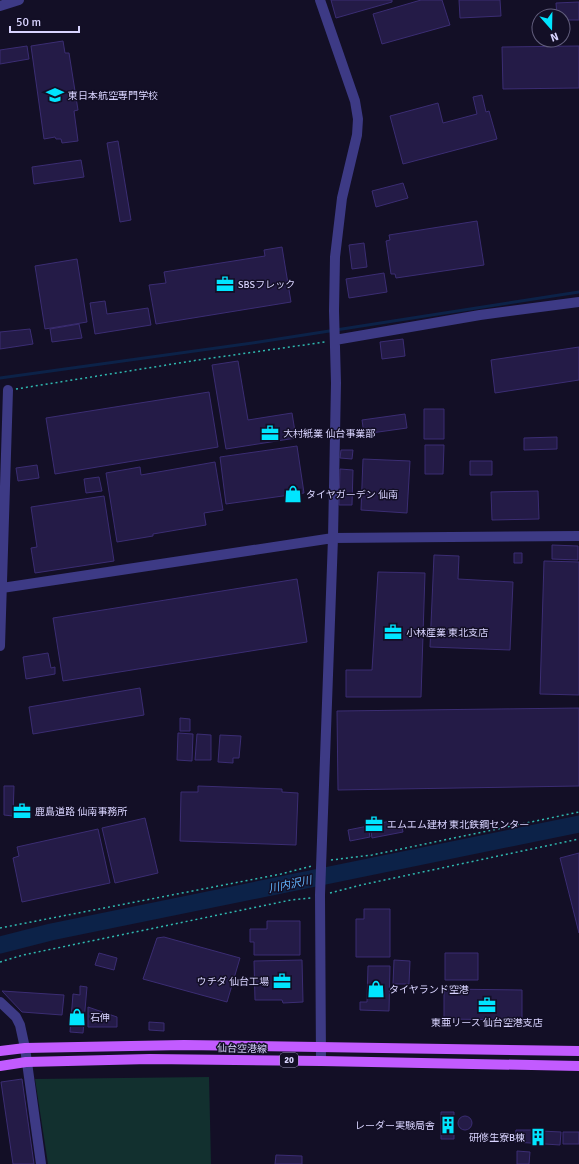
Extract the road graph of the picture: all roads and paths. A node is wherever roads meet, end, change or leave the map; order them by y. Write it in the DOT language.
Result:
graph roads {
  1 [pos="19,0"];
  2 [pos="320,0"];
  3 [pos="0,6"];
  4 [pos="579,302"];
  5 [pos="335,338"];
  6 [pos="8,390"];
  7 [pos="2,525"];
  8 [pos="579,536"];
  9 [pos="333,538"];
  10 [pos="2,588"];
  11 [pos="0,646"];
  12 [pos="579,812"];
  13 [pos="579,839"];
  14 [pos="321,863"];
  15 [pos="320,896"];
  16 [pos="0,928"];
  17 [pos="0,962"];
  18 [pos="0,1002"];
  19 [pos="321,1047"];
  20 [pos="25,1048"];
  21 [pos="0,1051"];
  22 [pos="579,1051"];
  23 [pos="321,1061"];
  24 [pos="26,1062"];
  25 [pos="0,1066"];
  26 [pos="579,1066"];
  27 [pos="41,1164"];
  1 -- 3 [label="street"];
  2 -- 5 [label="street"];
  4 -- 5 [label="street"];
  5 -- 6 [label="path"];
  5 -- 9 [label="street"];
  6 -- 7 [label="street"];
  7 -- 10 [label="street"];
  8 -- 9 [label="street"];
  9 -- 10 [label="street"];
  9 -- 14 [label="street"];
  10 -- 11 [label="street"];
  12 -- 14 [label="path"];
  13 -- 15 [label="path"];
  14 -- 15 [label="street"];
  14 -- 16 [label="path"];
  15 -- 17 [label="path"];
  15 -- 19 [label="street"];
  18 -- 20 [label="street"];
  19 -- 20 [label="main road, 仙台空港線 / 20"];
  19 -- 22 [label="main road, 仙台空港線 / 20"];
  19 -- 23 [label="street"];
  20 -- 21 [label="main road, 仙台空港線 / 20"];
  20 -- 24 [label="street"];
  23 -- 24 [label="main road, 仙台空港線 / 20"];
  23 -- 26 [label="main road, 仙台空港線 / 20"];
  24 -- 25 [label="main road, 仙台空港線 / 20"];
  24 -- 27 [label="street"];
}
